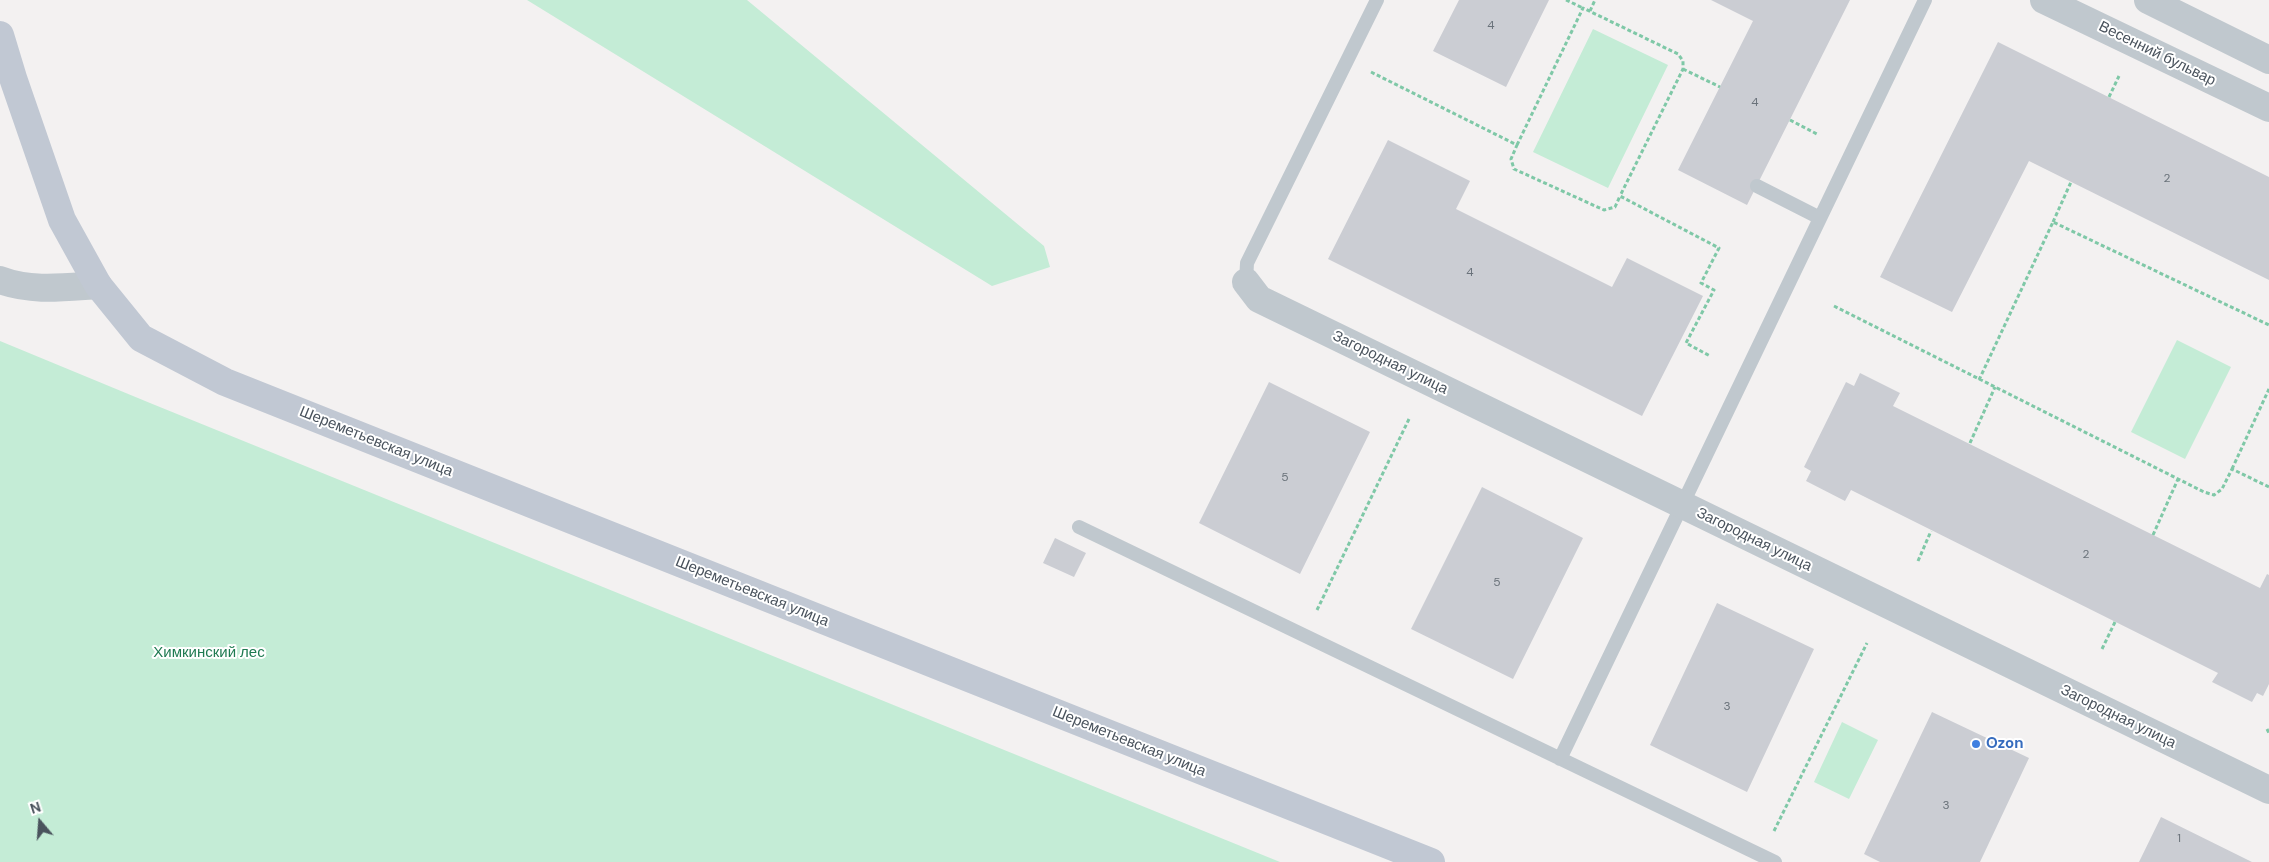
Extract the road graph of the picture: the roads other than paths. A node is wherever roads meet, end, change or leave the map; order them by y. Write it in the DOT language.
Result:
graph roads {
  1 [pos="1377,0"];
  2 [pos="1925,0"];
  3 [pos="2044,0"];
  4 [pos="2148,0"];
  5 [pos="0,35"];
  6 [pos="2269,60"];
  7 [pos="2269,108"];
  8 [pos="1757,186"];
  9 [pos="1820,218"];
  10 [pos="0,280"];
  11 [pos="1246,282"];
  12 [pos="98,285"];
  13 [pos="1682,505"];
  14 [pos="1079,527"];
  15 [pos="1560,759"];
  16 [pos="2268,787"];
  17 [pos="1431,862"];
  18 [pos="1775,862"];
  1 -- 11 [label="lane"];
  2 -- 9 [label="lane"];
  3 -- 7 [label="street, Весенний бульвар"];
  4 -- 6 [label="street"];
  5 -- 12 [label="main road, Шереметьевская улица"];
  8 -- 9 [label="lane"];
  9 -- 13 [label="lane"];
  10 -- 12 [label="street"];
  11 -- 13 [label="street, Загородная улица"];
  12 -- 17 [label="main road, Шереметьевская улица"];
  13 -- 15 [label="lane"];
  13 -- 16 [label="street, Загородная улица"];
  14 -- 15 [label="lane"];
  15 -- 18 [label="lane"];
}
